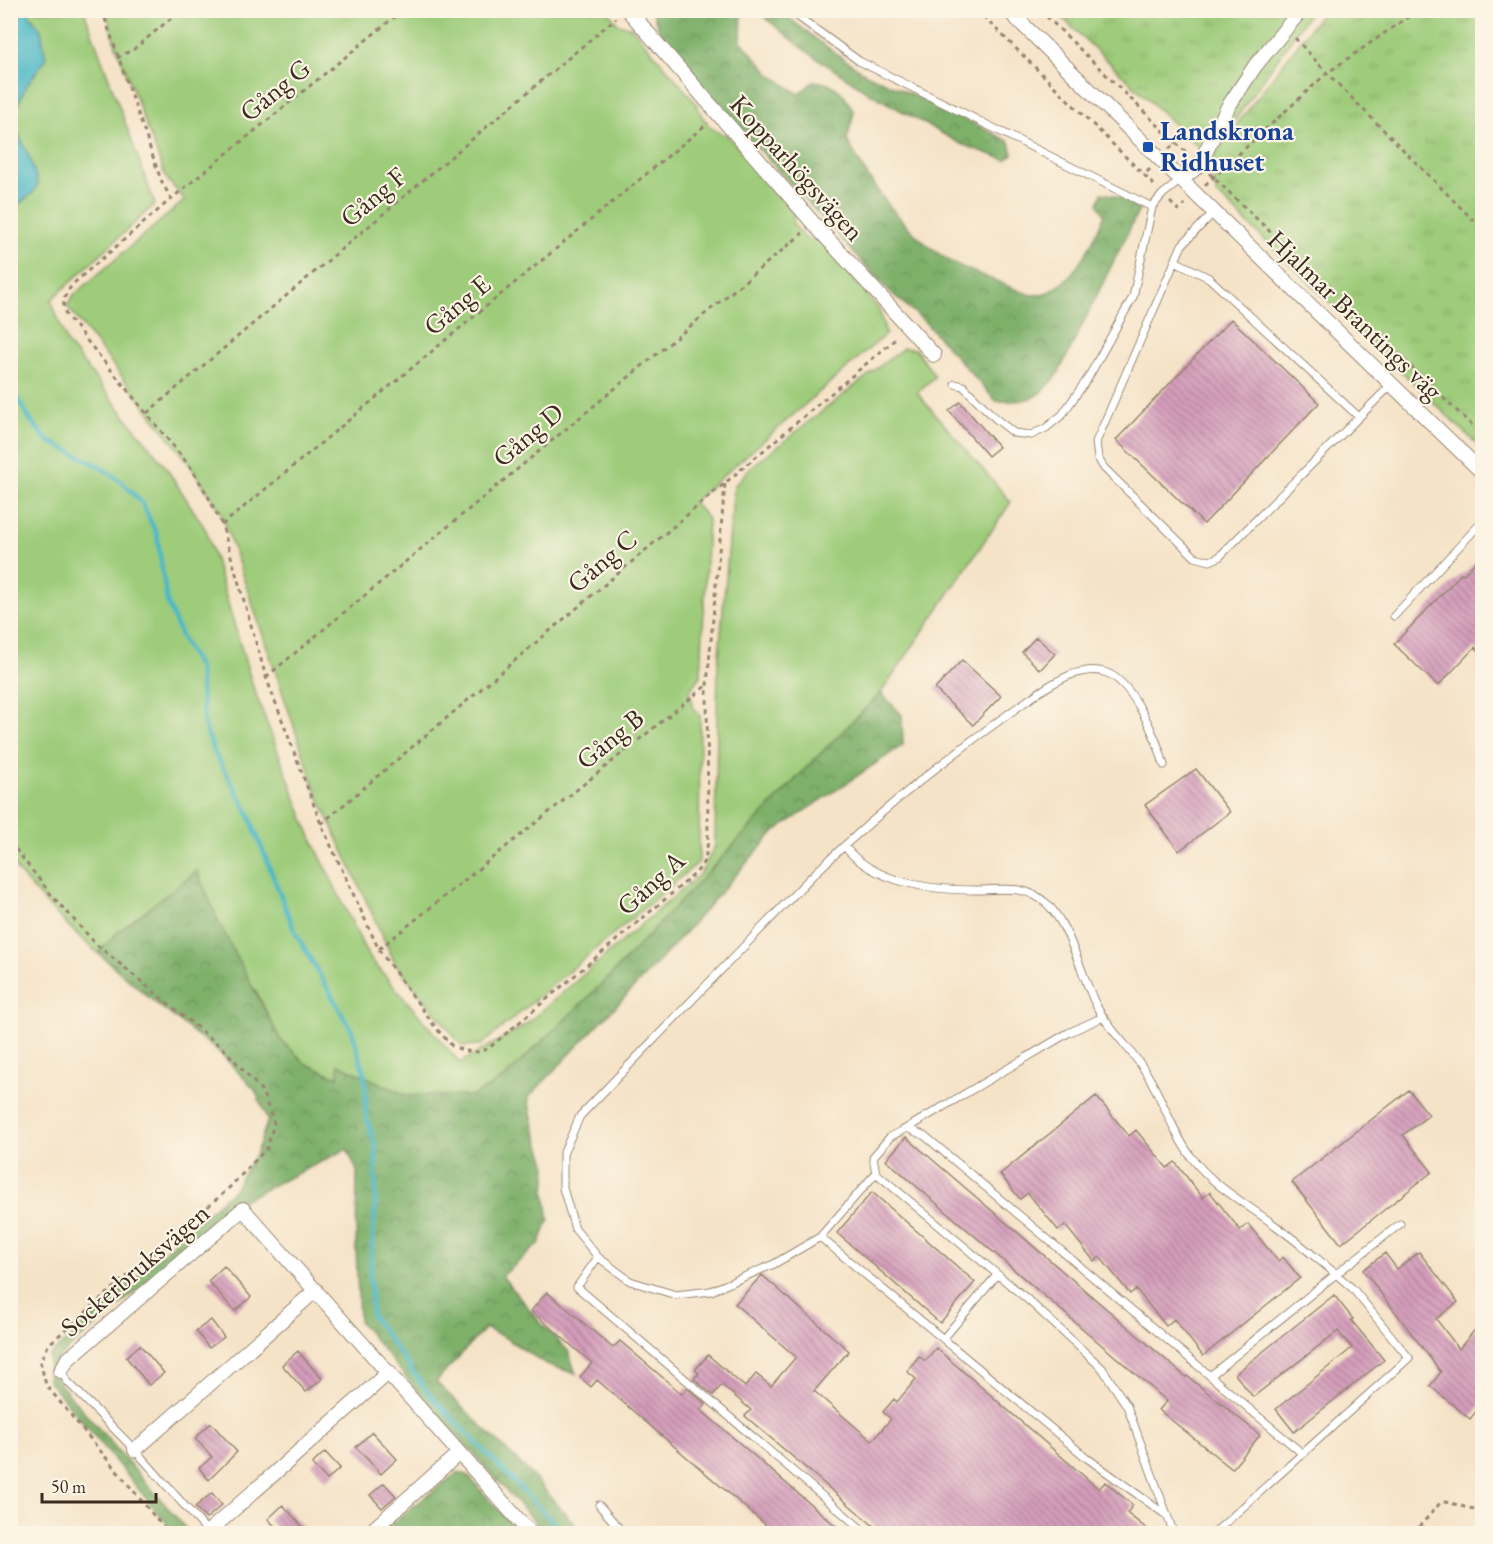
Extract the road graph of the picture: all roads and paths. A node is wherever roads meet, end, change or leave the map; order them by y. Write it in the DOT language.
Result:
graph roads {
  1 [pos="102,10"];
  2 [pos="181,10"];
  3 [pos="403,10"];
  4 [pos="789,10"];
  5 [pos="976,10"];
  6 [pos="1008,10"];
  7 [pos="1040,10"];
  8 [pos="1300,10"];
  9 [pos="1418,10"];
  10 [pos="622,14"];
  11 [pos="1286,28"];
  12 [pos="117,58"];
  13 [pos="1327,73"];
  14 [pos="718,115"];
  15 [pos="1176,143"];
  16 [pos="1199,165"];
  17 [pos="1144,176"];
  18 [pos="1214,176"];
  19 [pos="1181,180"];
  20 [pos="1162,194"];
  21 [pos="1191,197"];
  22 [pos="171,199"];
  23 [pos="1152,207"];
  24 [pos="1214,212"];
  25 [pos="814,224"];
  26 [pos="1482,229"];
  27 [pos="1175,261"];
  28 [pos="909,328"];
  29 [pos="934,355"];
  30 [pos="955,384"];
  31 [pos="1392,384"];
  32 [pos="147,413"];
  33 [pos="1359,417"];
  34 [pos="1482,435"];
  35 [pos="1482,472"];
  36 [pos="725,484"];
  37 [pos="1482,522"];
  38 [pos="222,525"];
  39 [pos="1394,616"];
  40 [pos="266,677"];
  41 [pos="707,685"];
  42 [pos="1164,765"];
  43 [pos="321,824"];
  44 [pos="10,842"];
  45 [pos="844,846"];
  46 [pos="379,950"];
  47 [pos="1103,1017"];
  48 [pos="907,1128"];
  49 [pos="876,1173"];
  50 [pos="1400,1224"];
  51 [pos="820,1237"];
  52 [pos="598,1257"];
  53 [pos="1336,1274"];
  54 [pos="997,1275"];
  55 [pos="316,1290"];
  56 [pos="943,1339"];
  57 [pos="60,1371"];
  58 [pos="388,1372"];
  59 [pos="1210,1376"];
  60 [pos="135,1450"];
  61 [pos="459,1453"];
  62 [pos="1303,1454"];
  63 [pos="599,1505"];
  64 [pos="1482,1509"];
  65 [pos="1167,1515"];
  66 [pos="169,1533"];
  67 [pos="209,1533"];
  68 [pos="368,1533"];
  69 [pos="531,1533"];
  70 [pos="624,1533"];
  71 [pos="867,1533"];
  72 [pos="1173,1533"];
  73 [pos="1213,1533"];
  74 [pos="1413,1533"];
  1 -- 12 [label="path"];
  2 -- 12 [label="path"];
  3 -- 22 [label="path, Gång G"];
  4 -- 23 [label="lane"];
  5 -- 17 [label="path"];
  6 -- 19 [label="street, Hjalmar Brantings väg"];
  7 -- 15 [label="path"];
  8 -- 11 [label="street"];
  9 -- 13 [label="path"];
  10 -- 14 [label="street, Kopparhögsvägen"];
  10 -- 32 [label="path, Gång F"];
  11 -- 13 [label="path"];
  11 -- 16 [label="street"];
  12 -- 22 [label="path"];
  13 -- 18 [label="path"];
  13 -- 26 [label="path"];
  14 -- 25 [label="street, Kopparhögsvägen"];
  14 -- 38 [label="path, Gång E"];
  16 -- 18 [label="path"];
  16 -- 19 [label="street"];
  18 -- 34 [label="path"];
  19 -- 20 [label="lane"];
  19 -- 21 [label="street, Hjalmar Brantings väg"];
  20 -- 21 [label="path"];
  20 -- 23 [label="lane"];
  21 -- 24 [label="street, Hjalmar Brantings väg"];
  22 -- 32 [label="path, Gång G"];
  23 -- 30 [label="lane"];
  24 -- 27 [label="lane"];
  24 -- 31 [label="street, Hjalmar Brantings väg"];
  25 -- 28 [label="street, Kopparhögsvägen"];
  25 -- 40 [label="path, Gång D"];
  27 -- 33 [label="lane"];
  27 -- 33 [label="lane"];
  28 -- 29 [label="street, Kopparhögsvägen"];
  28 -- 36 [label="path, Gång C"];
  31 -- 33 [label="lane"];
  31 -- 35 [label="street, Hjalmar Brantings väg"];
  32 -- 38 [label="path"];
  36 -- 41 [label="path"];
  36 -- 43 [label="path, Gång C"];
  37 -- 39 [label="lane"];
  38 -- 40 [label="path"];
  40 -- 43 [label="path"];
  41 -- 46 [label="path, Gång B"];
  41 -- 46 [label="path, Gång A"];
  42 -- 45 [label="lane"];
  43 -- 46 [label="path"];
  44 -- 66 [label="path"];
  45 -- 47 [label="lane"];
  45 -- 52 [label="lane"];
  47 -- 48 [label="lane"];
  47 -- 53 [label="lane"];
  48 -- 49 [label="lane"];
  48 -- 59 [label="lane"];
  49 -- 51 [label="lane"];
  49 -- 54 [label="lane"];
  50 -- 53 [label="lane"];
  51 -- 52 [label="lane"];
  51 -- 56 [label="lane"];
  52 -- 71 [label="lane"];
  53 -- 59 [label="lane"];
  53 -- 62 [label="lane"];
  54 -- 56 [label="lane"];
  54 -- 65 [label="lane"];
  55 -- 57 [label="street, Sockerbruksvägen"];
  55 -- 58 [label="street, Sockerbruksvägen"];
  55 -- 60 [label="street"];
  56 -- 65 [label="lane"];
  57 -- 60 [label="lane, Sockerbruksvägen"];
  58 -- 61 [label="street, Sockerbruksvägen"];
  58 -- 67 [label="street, Sockerbruksvägen"];
  59 -- 62 [label="lane"];
  60 -- 67 [label="lane, Sockerbruksvägen"];
  61 -- 68 [label="street"];
  61 -- 69 [label="street, Sockerbruksvägen"];
  62 -- 73 [label="lane"];
  63 -- 70 [label="lane"];
  64 -- 74 [label="path"];
  65 -- 72 [label="lane"];
}
